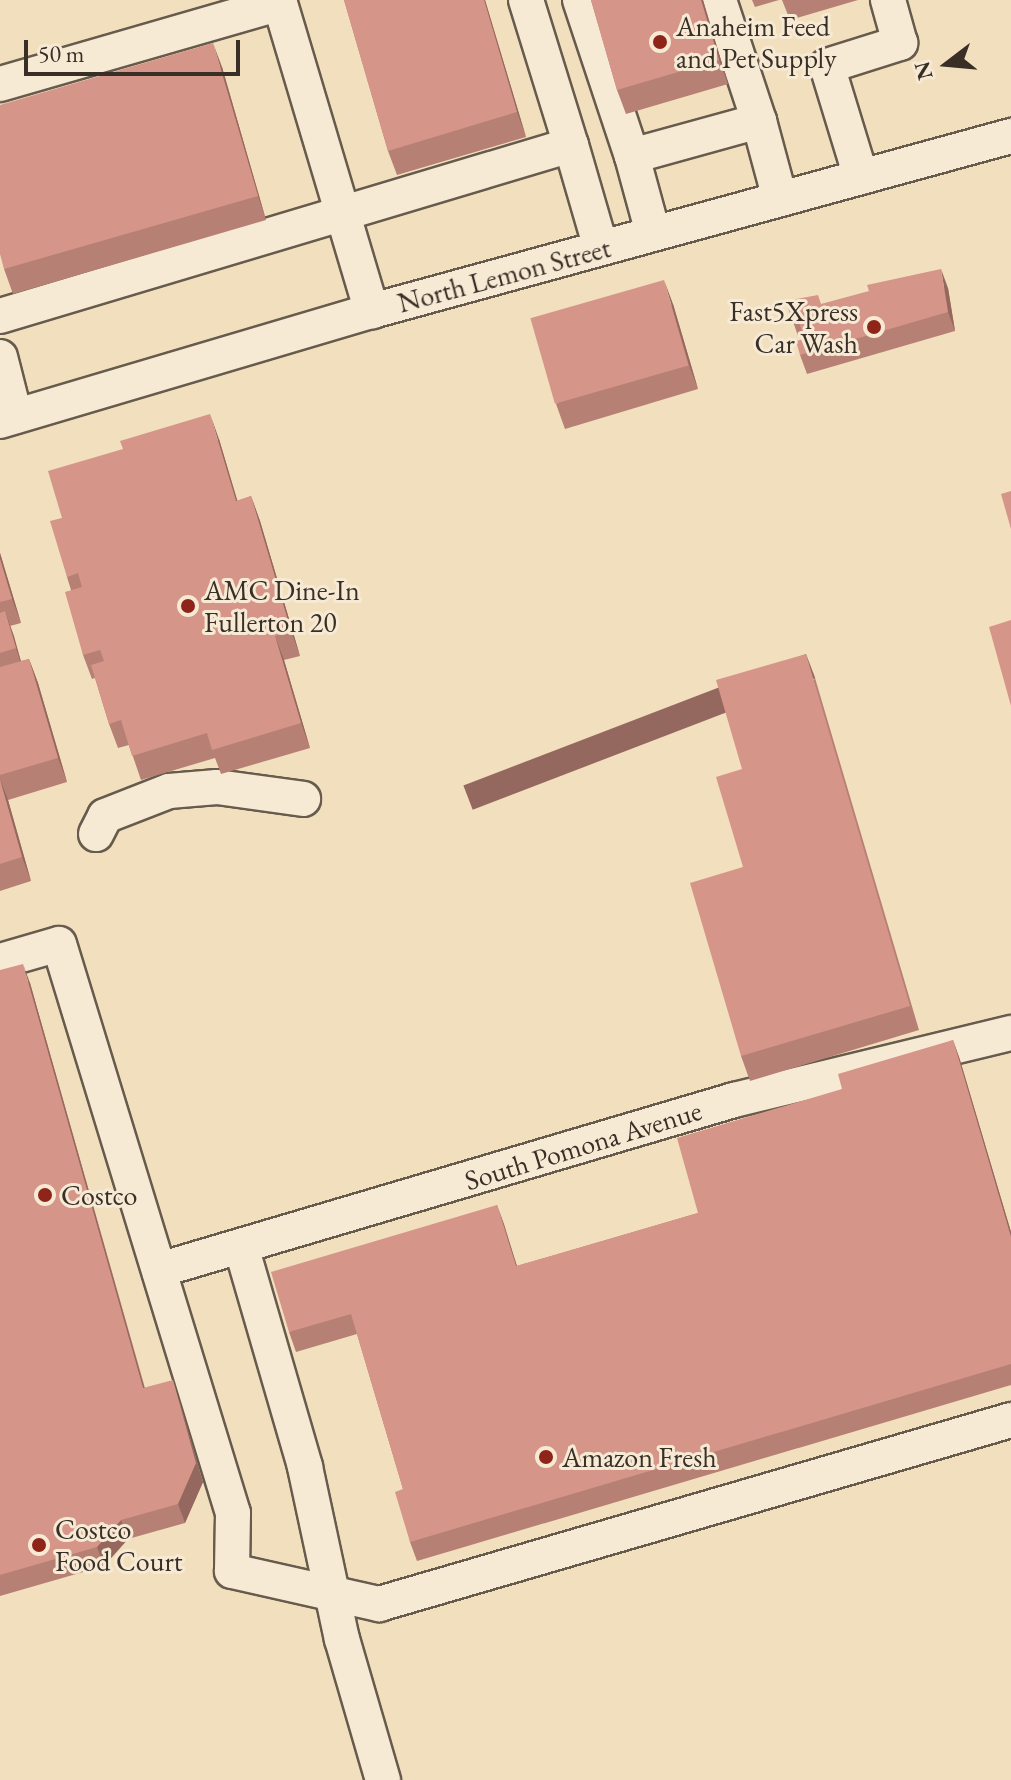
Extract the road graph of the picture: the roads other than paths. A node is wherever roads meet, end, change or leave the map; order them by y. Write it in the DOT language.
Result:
graph roads {
  1 [pos="526,0"];
  2 [pos="580,0"];
  3 [pos="719,0"];
  4 [pos="888,0"];
  5 [pos="280,1"];
  6 [pos="0,84"];
  7 [pos="759,121"];
  8 [pos="1011,136"];
  9 [pos="571,145"];
  10 [pos="632,156"];
  11 [pos="861,177"];
  12 [pos="780,199"];
  13 [pos="343,214"];
  14 [pos="653,233"];
  15 [pos="601,248"];
  16 [pos="372,311"];
  17 [pos="0,316"];
  18 [pos="0,357"];
  19 [pos="8,418"];
  20 [pos="303,799"];
  21 [pos="96,834"];
  22 [pos="0,961"];
  23 [pos="1011,1033"];
  24 [pos="241,1246"];
  25 [pos="159,1270"];
  26 [pos="1011,1420"];
  27 [pos="332,1594"];
  28 [pos="383,1780"];
  1 -- 9 [label="street"];
  2 -- 10 [label="street"];
  3 -- 7 [label="street"];
  4 -- 11 [label="street"];
  5 -- 6 [label="street"];
  5 -- 13 [label="street"];
  7 -- 10 [label="street"];
  7 -- 12 [label="street"];
  8 -- 11 [label="street, North Lemon Street"];
  9 -- 13 [label="street"];
  9 -- 15 [label="street"];
  10 -- 14 [label="street"];
  11 -- 12 [label="street, North Lemon Street"];
  12 -- 14 [label="street, North Lemon Street"];
  13 -- 16 [label="street"];
  13 -- 17 [label="street"];
  14 -- 15 [label="street, North Lemon Street"];
  15 -- 16 [label="street, North Lemon Street"];
  16 -- 19 [label="street, North Lemon Street"];
  18 -- 19 [label="street"];
  20 -- 21 [label="street"];
  22 -- 25 [label="street"];
  23 -- 24 [label="street, South Pomona Avenue"];
  24 -- 25 [label="street, South Pomona Avenue"];
  24 -- 27 [label="street"];
  25 -- 27 [label="street"];
  26 -- 27 [label="street"];
  27 -- 28 [label="street"];
}
